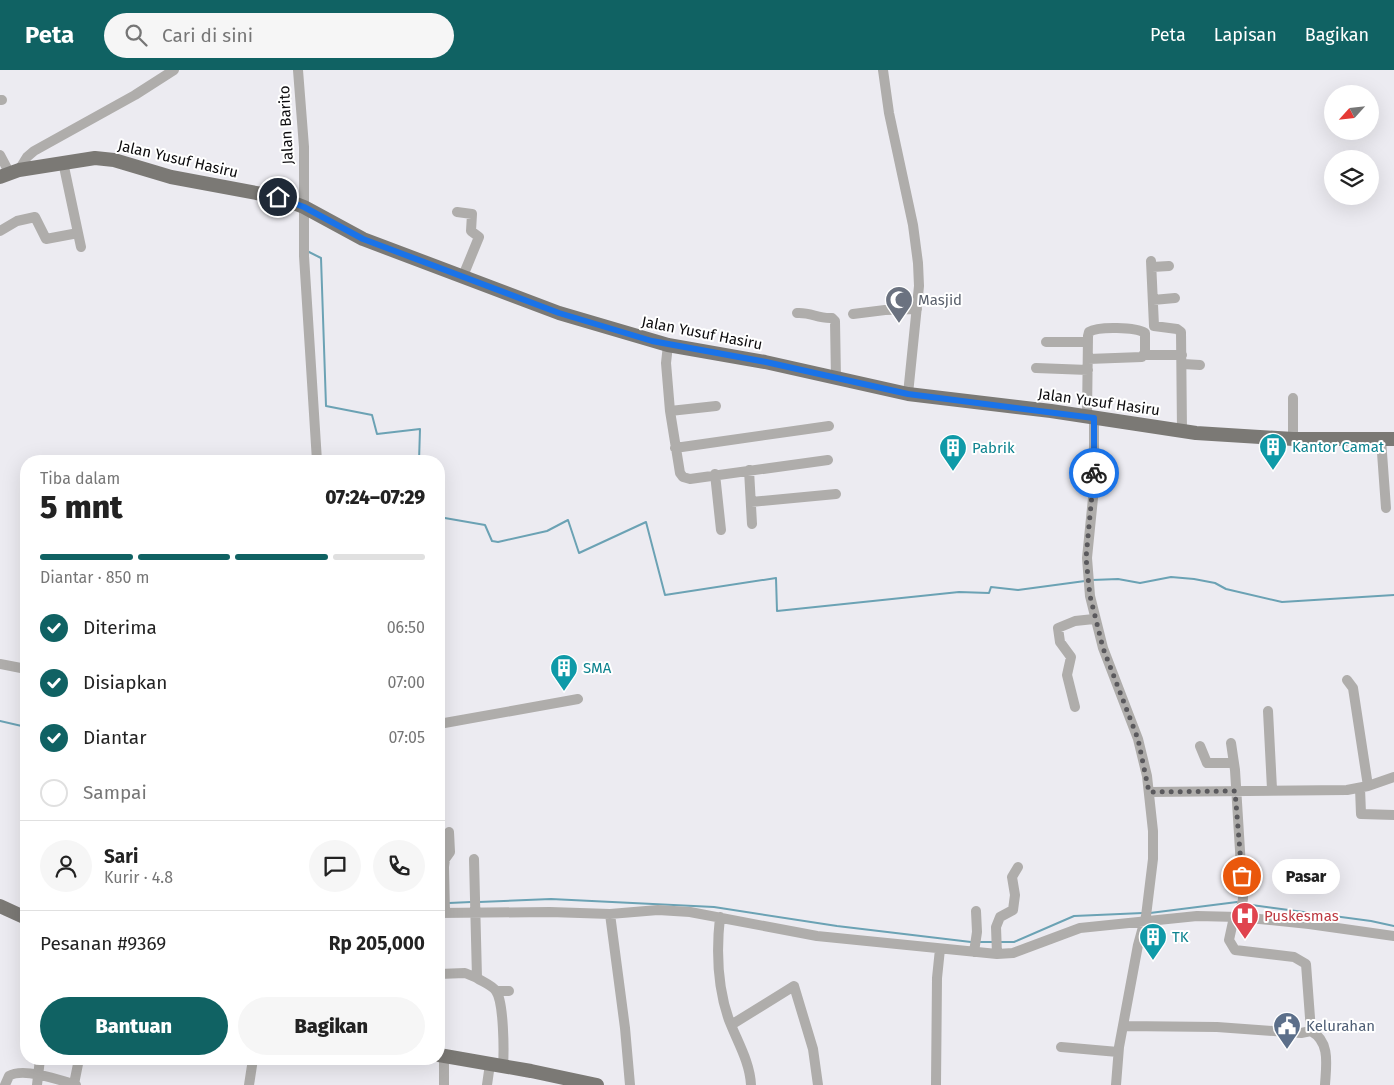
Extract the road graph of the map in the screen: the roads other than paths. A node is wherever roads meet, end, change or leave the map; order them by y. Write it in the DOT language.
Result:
graph roads {
  1 [pos="174,70"];
  2 [pos="298,70"];
  3 [pos="883,70"];
  4 [pos="0,155"];
  5 [pos="63,162"];
  6 [pos="10,173"];
  7 [pos="304,207"];
  8 [pos="457,212"];
  9 [pos="0,231"];
  10 [pos="78,232"];
  11 [pos="81,247"];
  12 [pos="1168,266"];
  13 [pos="463,276"];
  14 [pos="1175,298"];
  15 [pos="1153,300"];
  16 [pos="917,308"];
  17 [pos="797,313"];
  18 [pos="853,314"];
  19 [pos="1046,342"];
  20 [pos="1088,342"];
  21 [pos="668,345"];
  22 [pos="1144,355"];
  23 [pos="1088,359"];
  24 [pos="1182,360"];
  25 [pos="1200,364"];
  26 [pos="1036,368"];
  27 [pos="1088,370"];
  28 [pos="836,380"];
  29 [pos="908,394"];
  30 [pos="1293,398"];
  31 [pos="716,406"];
  32 [pos="670,411"];
  33 [pos="1091,417"];
  34 [pos="829,426"];
  35 [pos="1182,431"];
  36 [pos="1293,439"];
  37 [pos="1388,439"];
  38 [pos="675,448"];
  39 [pos="317,455"];
  40 [pos="828,460"];
  41 [pos="749,470"];
  42 [pos="715,474"];
  43 [pos="836,494"];
  44 [pos="751,502"];
  45 [pos="1386,508"];
  46 [pos="752,524"];
  47 [pos="721,530"];
  48 [pos="1094,619"];
  49 [pos="0,664"];
  50 [pos="20,668"];
  51 [pos="1347,680"];
  52 [pos="578,700"];
  53 [pos="1075,707"];
  54 [pos="1268,711"];
  55 [pos="445,723"];
  56 [pos="1231,744"];
  57 [pos="1200,746"];
  58 [pos="1234,763"];
  59 [pos="1394,777"];
  60 [pos="1364,787"];
  61 [pos="1272,789"];
  62 [pos="1235,791"];
  63 [pos="1149,792"];
  64 [pos="1394,815"];
  65 [pos="446,836"];
  66 [pos="445,859"];
  67 [pos="474,859"];
  68 [pos="1018,866"];
  69 [pos="476,905"];
  70 [pos="0,906"];
  71 [pos="445,908"];
  72 [pos="976,911"];
  73 [pos="610,914"];
  74 [pos="20,915"];
  75 [pos="1145,915"];
  76 [pos="720,917"];
  77 [pos="1236,917"];
  78 [pos="1394,936"];
  79 [pos="975,946"];
  80 [pos="940,949"];
  81 [pos="998,954"];
  82 [pos="445,974"];
  83 [pos="477,978"];
  84 [pos="496,991"];
  85 [pos="509,992"];
  86 [pos="731,1025"];
  87 [pos="1123,1026"];
  88 [pos="1311,1031"];
  89 [pos="1061,1047"];
  90 [pos="1118,1052"];
  91 [pos="445,1057"];
  92 [pos="39,1065"];
  93 [pos="78,1065"];
  94 [pos="252,1065"];
  95 [pos="442,1065"];
  96 [pos="496,1065"];
  97 [pos="38,1080"];
  98 [pos="5,1085"];
  99 [pos="75,1085"];
  100 [pos="249,1085"];
  101 [pos="444,1085"];
  102 [pos="487,1085"];
  103 [pos="597,1085"];
  104 [pos="630,1085"];
  105 [pos="751,1085"];
  106 [pos="818,1085"];
  107 [pos="936,1085"];
  108 [pos="1116,1085"];
  109 [pos="1325,1085"];
  1 -- 6 [label="street"];
  2 -- 7 [label="street, Jalan Barito"];
  3 -- 16 [label="street"];
  4 -- 6 [label="street"];
  5 -- 6 [label="main road, Jalan Yusuf Hasiru"];
  5 -- 7 [label="main road, Jalan Yusuf Hasiru"];
  5 -- 10 [label="street"];
  7 -- 13 [label="main road, Jalan Yusuf Hasiru"];
  7 -- 39 [label="street, Jalan Barito"];
  8 -- 13 [label="street"];
  9 -- 10 [label="street"];
  10 -- 11 [label="street"];
  12 -- 15 [label="street"];
  13 -- 21 [label="main road, Jalan Yusuf Hasiru"];
  14 -- 15 [label="street"];
  15 -- 24 [label="street"];
  16 -- 18 [label="street"];
  16 -- 29 [label="street"];
  17 -- 28 [label="street"];
  19 -- 20 [label="street"];
  20 -- 22 [label="street"];
  20 -- 23 [label="street"];
  21 -- 28 [label="main road, Jalan Yusuf Hasiru"];
  21 -- 32 [label="street"];
  22 -- 23 [label="street"];
  22 -- 24 [label="street"];
  23 -- 27 [label="street"];
  24 -- 25 [label="street"];
  24 -- 35 [label="street"];
  26 -- 27 [label="street"];
  27 -- 33 [label="street"];
  28 -- 29 [label="main road, Jalan Yusuf Hasiru"];
  29 -- 33 [label="main road, Jalan Yusuf Hasiru"];
  30 -- 36 [label="street"];
  31 -- 32 [label="street"];
  32 -- 38 [label="street"];
  33 -- 35 [label="main road, Jalan Yusuf Hasiru"];
  33 -- 48 [label="street"];
  34 -- 38 [label="street"];
  35 -- 36 [label="main road, Jalan Yusuf Hasiru"];
  36 -- 37 [label="main road, Jalan Yusuf Hasiru"];
  37 -- 45 [label="street"];
  38 -- 42 [label="street"];
  40 -- 41 [label="street"];
  41 -- 42 [label="street"];
  41 -- 44 [label="street"];
  42 -- 47 [label="street"];
  43 -- 44 [label="street"];
  44 -- 46 [label="street"];
  48 -- 53 [label="street"];
  48 -- 63 [label="street"];
  49 -- 50 [label="street"];
  51 -- 60 [label="street"];
  52 -- 55 [label="street"];
  54 -- 61 [label="street"];
  56 -- 58 [label="street"];
  57 -- 58 [label="street"];
  58 -- 62 [label="street"];
  59 -- 60 [label="street"];
  60 -- 61 [label="street"];
  60 -- 64 [label="street"];
  61 -- 62 [label="street"];
  62 -- 63 [label="street"];
  62 -- 77 [label="street"];
  63 -- 75 [label="street"];
  65 -- 66 [label="street"];
  67 -- 69 [label="street"];
  68 -- 81 [label="street"];
  69 -- 71 [label="street"];
  69 -- 73 [label="street"];
  69 -- 83 [label="street"];
  70 -- 74 [label="main road"];
  72 -- 79 [label="street"];
  73 -- 76 [label="street"];
  73 -- 104 [label="street"];
  75 -- 77 [label="street"];
  75 -- 81 [label="street"];
  75 -- 87 [label="street"];
  76 -- 80 [label="street"];
  76 -- 86 [label="street"];
  77 -- 78 [label="street"];
  77 -- 88 [label="street"];
  79 -- 80 [label="street"];
  79 -- 81 [label="street"];
  80 -- 107 [label="street"];
  82 -- 83 [label="street"];
  83 -- 84 [label="street"];
  84 -- 85 [label="street"];
  84 -- 96 [label="street"];
  86 -- 105 [label="street"];
  86 -- 106 [label="street"];
  87 -- 88 [label="street"];
  87 -- 90 [label="street"];
  88 -- 109 [label="street"];
  89 -- 90 [label="street"];
  90 -- 108 [label="street"];
  91 -- 96 [label="main road"];
  92 -- 97 [label="street"];
  93 -- 99 [label="street"];
  94 -- 100 [label="street"];
  95 -- 101 [label="street"];
  96 -- 102 [label="street"];
  96 -- 103 [label="main road"];
  97 -- 98 [label="street"];
  97 -- 99 [label="street"];
}
